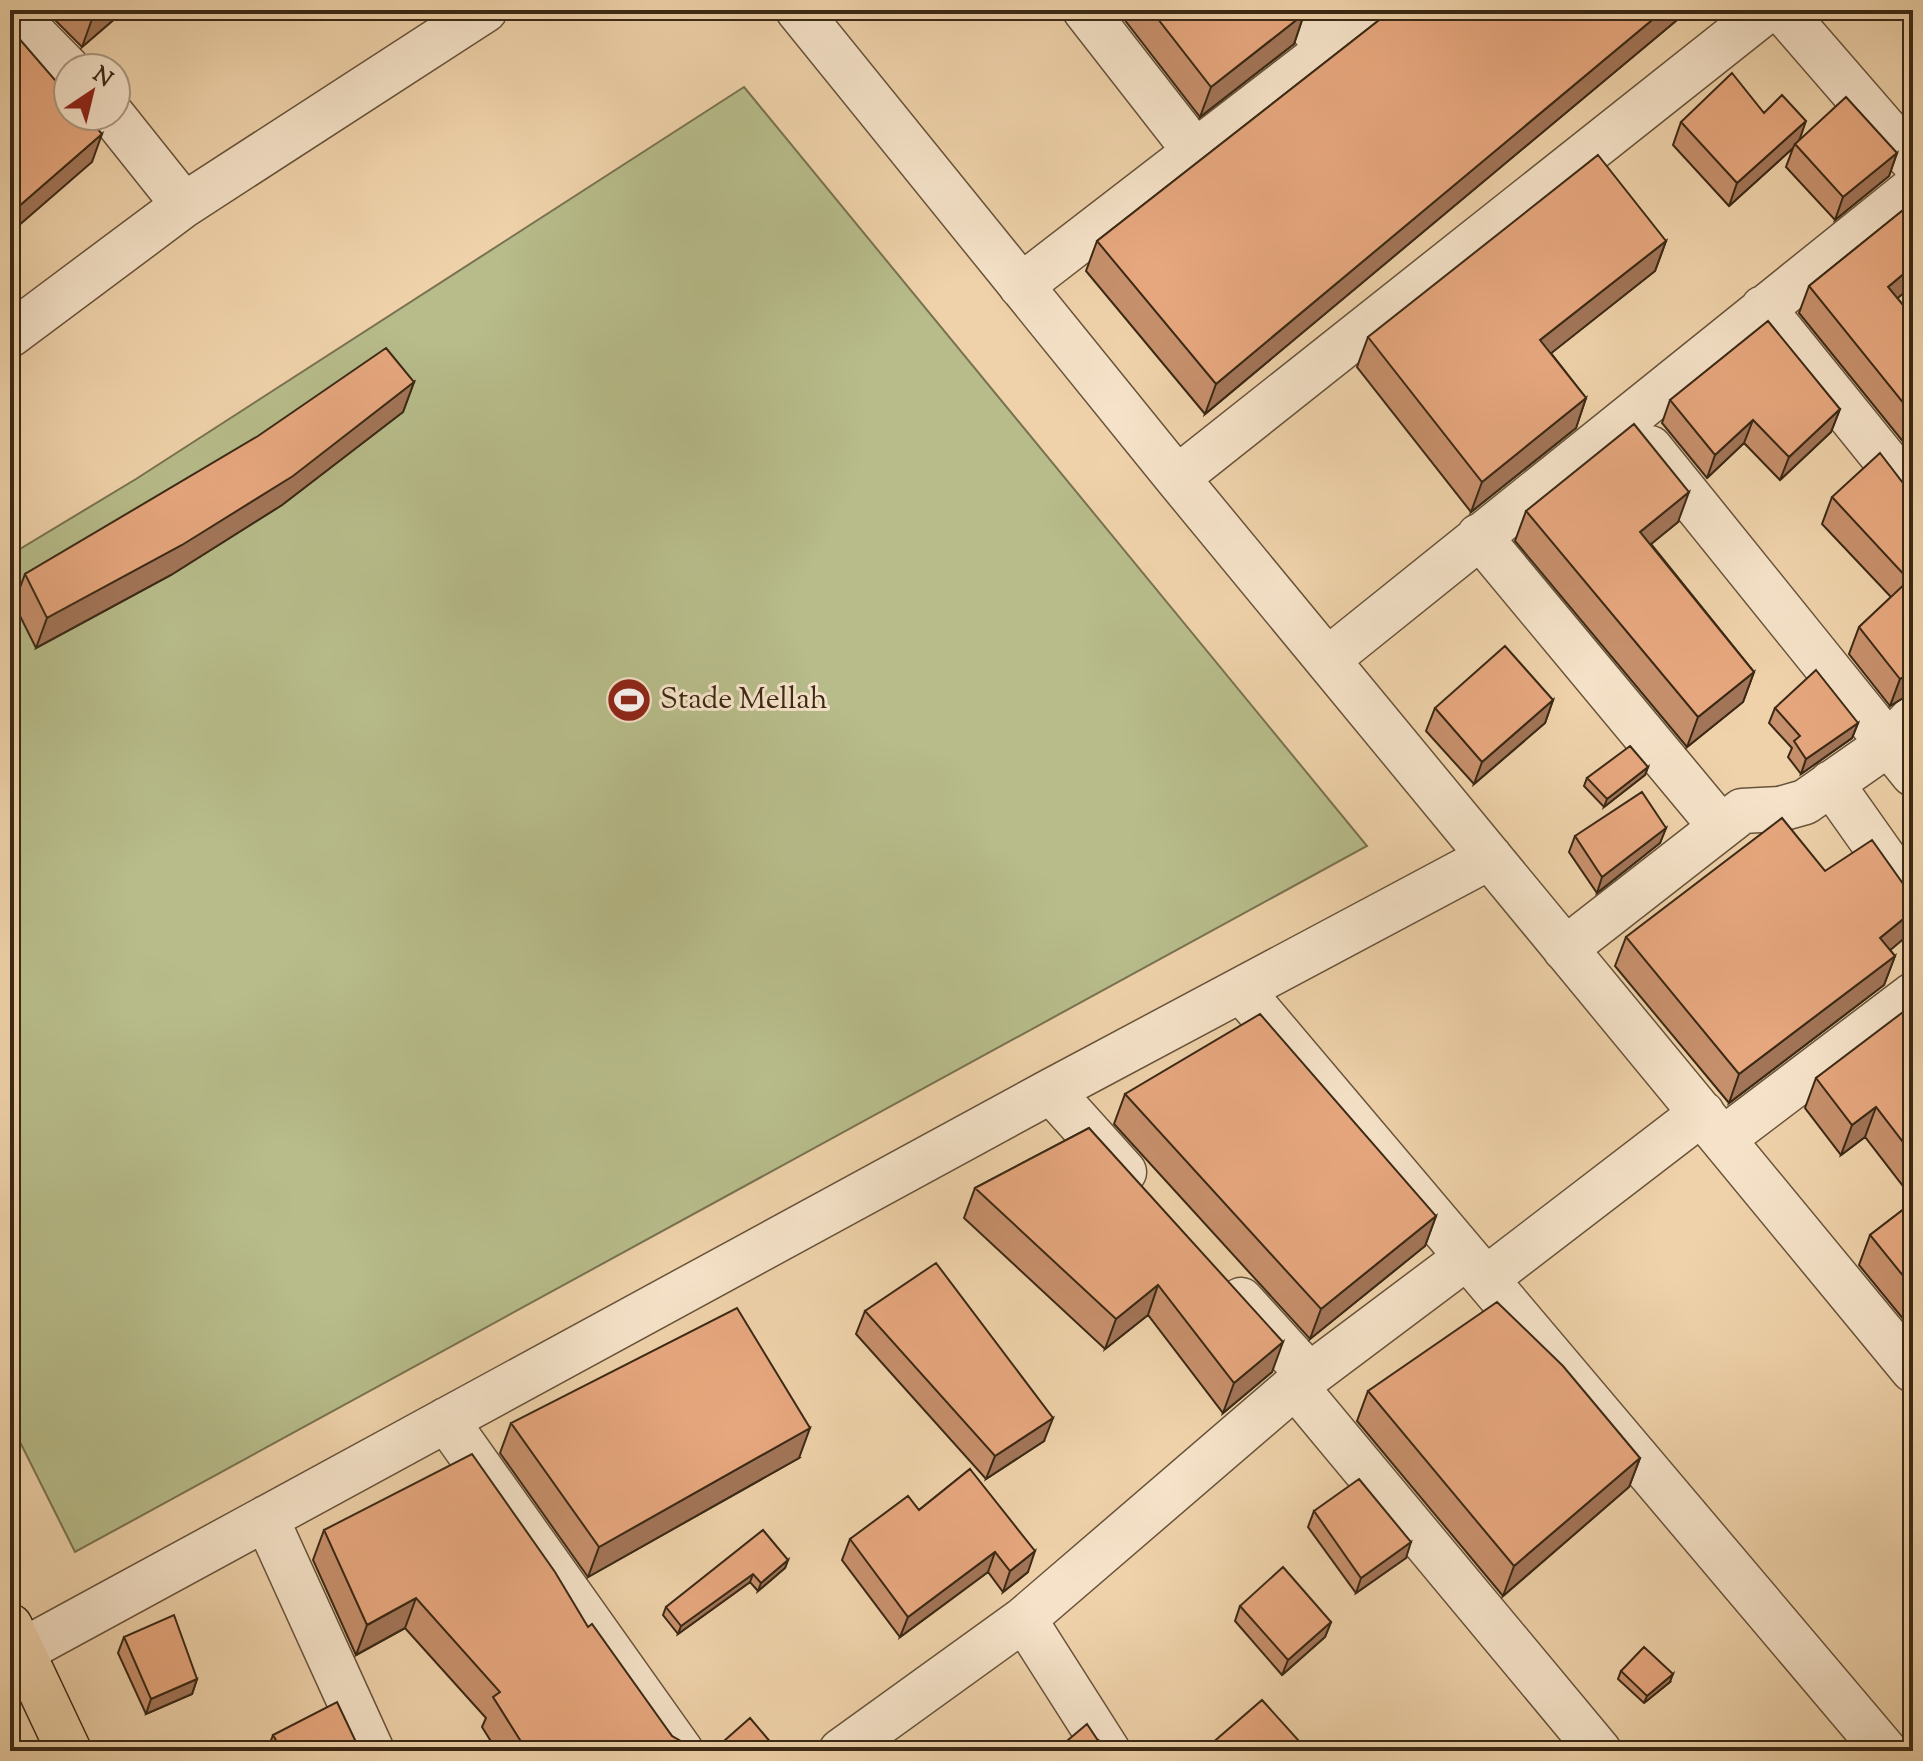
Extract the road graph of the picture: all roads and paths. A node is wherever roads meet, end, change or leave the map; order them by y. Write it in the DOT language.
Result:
graph roads {
  1 [pos="10,10"];
  2 [pos="485,10"];
  3 [pos="798,10"];
  4 [pos="1085,10"];
  5 [pos="1299,10"];
  6 [pos="1379,10"];
  7 [pos="1767,10"];
  8 [pos="1782,10"];
  9 [pos="1329,50"];
  10 [pos="52,53"];
  11 [pos="126,132"];
  12 [pos="1195,151"];
  13 [pos="1913,161"];
  14 [pos="1913,189"];
  15 [pos="184,205"];
  16 [pos="1021,286"];
  17 [pos="1763,308"];
  18 [pos="10,335"];
  19 [pos="1626,418"];
  20 [pos="1177,478"];
  21 [pos="1913,494"];
  22 [pos="1479,536"];
  23 [pos="1327,660"];
  24 [pos="1905,745"];
  25 [pos="1831,783"];
  26 [pos="1721,827"];
  27 [pos="1490,857"];
  28 [pos="1913,899"];
  29 [pos="1565,949"];
  30 [pos="1242,991"];
  31 [pos="1908,1010"];
  32 [pos="1051,1091"];
  33 [pos="1712,1126"];
  34 [pos="1147,1198"];
  35 [pos="1477,1268"];
  36 [pos="1212,1269"];
  37 [pos="1913,1370"];
  38 [pos="1302,1381"];
  39 [pos="446,1420"];
  40 [pos="266,1518"];
  41 [pos="1024,1619"];
  42 [pos="16,1639"];
  43 [pos="69,1751"];
  44 [pos="372,1751"];
  45 [pos="681,1751"];
  46 [pos="841,1751"];
  47 [pos="1108,1751"];
  48 [pos="1599,1751"];
  49 [pos="1885,1751"];
  1 -- 10 [label="street"];
  2 -- 15 [label="street"];
  3 -- 16 [label="street"];
  4 -- 12 [label="street"];
  5 -- 9 [label="street"];
  6 -- 9 [label="street"];
  7 -- 20 [label="street"];
  8 -- 13 [label="street"];
  9 -- 12 [label="street"];
  11 -- 15 [label="street"];
  12 -- 16 [label="street"];
  14 -- 17 [label="street"];
  15 -- 18 [label="street"];
  16 -- 20 [label="street"];
  17 -- 19 [label="street"];
  17 -- 21 [label="street"];
  19 -- 22 [label="street"];
  19 -- 24 [label="street"];
  20 -- 23 [label="street"];
  22 -- 23 [label="street"];
  22 -- 26 [label="street"];
  23 -- 27 [label="street"];
  24 -- 25 [label="street"];
  25 -- 26 [label="street"];
  25 -- 28 [label="street"];
  26 -- 29 [label="street"];
  27 -- 29 [label="street"];
  27 -- 30 [label="street"];
  29 -- 33 [label="street"];
  30 -- 32 [label="street"];
  30 -- 35 [label="street"];
  31 -- 33 [label="street"];
  32 -- 34 [label="street"];
  32 -- 39 [label="street"];
  33 -- 35 [label="street"];
  33 -- 37 [label="street"];
  35 -- 38 [label="street"];
  35 -- 49 [label="street"];
  36 -- 38 [label="street"];
  38 -- 41 [label="street"];
  38 -- 48 [label="street"];
  39 -- 40 [label="street"];
  39 -- 45 [label="street"];
  40 -- 42 [label="street"];
  40 -- 44 [label="street"];
  41 -- 46 [label="street"];
  41 -- 47 [label="street"];
  42 -- 43 [label="main road"];
}
